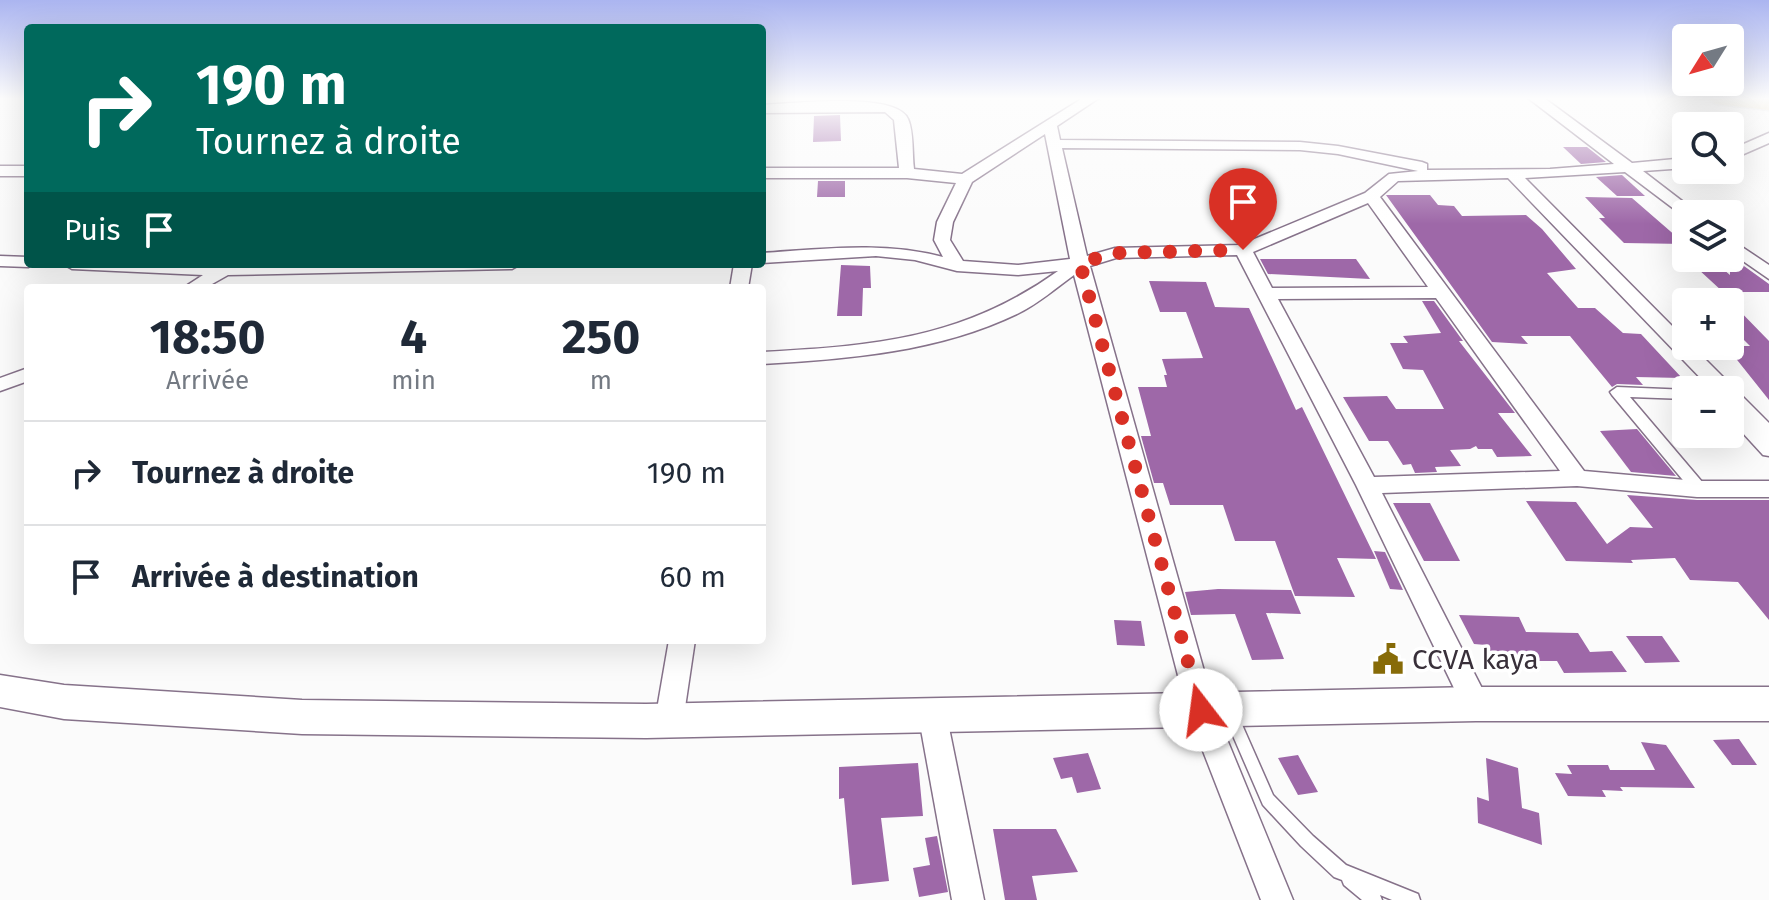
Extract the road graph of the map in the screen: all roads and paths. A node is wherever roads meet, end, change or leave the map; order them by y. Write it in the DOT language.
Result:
graph roads {
  1 [pos="903,140"];
  2 [pos="1042,140"];
  3 [pos="1053,140"];
  4 [pos="1165,140"];
  5 [pos="1593,140"];
  6 [pos="1763,140"];
  7 [pos="1744,149"];
  8 [pos="1672,165"];
  9 [pos="1633,169"];
  10 [pos="0,171"];
  11 [pos="24,171"];
  12 [pos="766,173"];
  13 [pos="907,173"];
  14 [pos="1451,173"];
  15 [pos="1514,176"];
  16 [pos="965,179"];
  17 [pos="1371,196"];
  18 [pos="1673,200"];
  19 [pos="1243,250"];
  20 [pos="1744,255"];
  21 [pos="766,258"];
  22 [pos="0,261"];
  23 [pos="24,262"];
  24 [pos="1080,263"];
  25 [pos="957,266"];
  26 [pos="224,268"];
  27 [pos="1769,274"];
  28 [pos="198,284"];
  29 [pos="1440,292"];
  30 [pos="1266,294"];
  31 [pos="766,358"];
  32 [pos="24,376"];
  33 [pos="1710,376"];
  34 [pos="0,385"];
  35 [pos="1672,394"];
  36 [pos="1744,410"];
  37 [pos="1744,425"];
  38 [pos="1769,436"];
  39 [pos="1769,451"];
  40 [pos="1577,478"];
  41 [pos="1367,485"];
  42 [pos="1769,488"];
  43 [pos="1697,489"];
  44 [pos="681,644"];
  45 [pos="0,691"];
  46 [pos="1476,704"];
  47 [pos="1215,710"];
  48 [pos="1764,711"];
  49 [pos="932,713"];
  50 [pos="669,721"];
  51 [pos="1340,871"];
  52 [pos="968,900"];
  53 [pos="1277,900"];
  54 [pos="1374,900"];
  55 [pos="1412,900"];
  1 -- 13 [label="street"];
  2 -- 16 [label="street"];
  3 -- 24 [label="street"];
  4 -- 14 [label="street"];
  5 -- 9 [label="street"];
  6 -- 7 [label="street"];
  8 -- 9 [label="street"];
  9 -- 15 [label="street"];
  9 -- 18 [label="street"];
  10 -- 11 [label="street"];
  12 -- 13 [label="street"];
  13 -- 16 [label="street"];
  14 -- 15 [label="street"];
  14 -- 17 [label="street"];
  15 -- 33 [label="street"];
  16 -- 25 [label="street"];
  17 -- 19 [label="street"];
  17 -- 29 [label="street"];
  19 -- 24 [label="street"];
  19 -- 30 [label="street"];
  20 -- 27 [label="street"];
  21 -- 25 [label="street"];
  22 -- 23 [label="street"];
  24 -- 25 [label="street"];
  24 -- 31 [label="street"];
  24 -- 47 [label="street"];
  26 -- 28 [label="street"];
  29 -- 30 [label="street"];
  29 -- 40 [label="street"];
  30 -- 41 [label="street"];
  32 -- 34 [label="street"];
  35 -- 43 [label="street"];
  36 -- 38 [label="street"];
  37 -- 39 [label="street"];
  40 -- 41 [label="street"];
  40 -- 43 [label="street"];
  41 -- 46 [label="street"];
  42 -- 43 [label="street"];
  44 -- 50 [label="street"];
  45 -- 50 [label="main road"];
  46 -- 47 [label="main road"];
  46 -- 48 [label="main road"];
  47 -- 49 [label="main road"];
  47 -- 51 [label="lane"];
  47 -- 53 [label="street"];
  49 -- 50 [label="main road"];
  49 -- 52 [label="street"];
  51 -- 54 [label="lane"];
  51 -- 55 [label="lane"];
}
